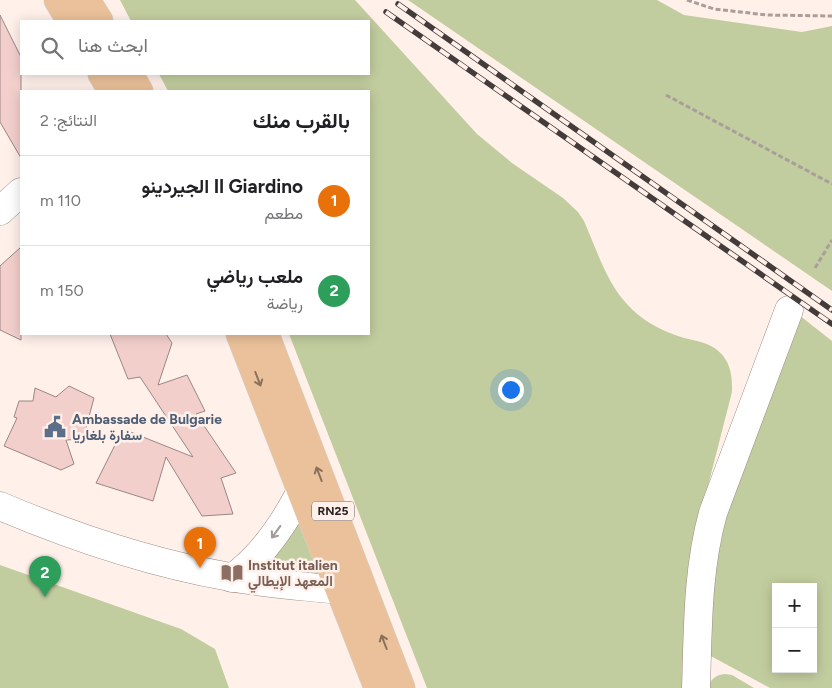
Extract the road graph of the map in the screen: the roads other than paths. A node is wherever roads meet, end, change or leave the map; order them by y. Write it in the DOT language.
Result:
graph roads {
  1 [pos="58,0"];
  2 [pos="86,9"];
  3 [pos="103,75"];
  4 [pos="130,75"];
  5 [pos="111,90"];
  6 [pos="138,90"];
  7 [pos="20,193"];
  8 [pos="0,211"];
  9 [pos="789,310"];
  10 [pos="240,335"];
  11 [pos="265,335"];
  12 [pos="301,491"];
  13 [pos="0,506"];
  14 [pos="232,578"];
  15 [pos="340,590"];
  16 [pos="378,688"];
  17 [pos="401,688"];
  18 [pos="696,688"];
  1 -- 2 [label="main road"];
  3 -- 5 [label="main road"];
  4 -- 6 [label="main road"];
  7 -- 8 [label="street"];
  9 -- 18 [label="street"];
  10 -- 12 [label="main road, RN25, one-way"];
  17 -- 11 [label="main road, RN25, one-way"];
  12 -- 14 [label="street, one-way"];
  12 -- 15 [label="main road, RN25"];
  13 -- 14 [label="street"];
  14 -- 15 [label="street"];
  15 -- 16 [label="main road, RN25"];
}
